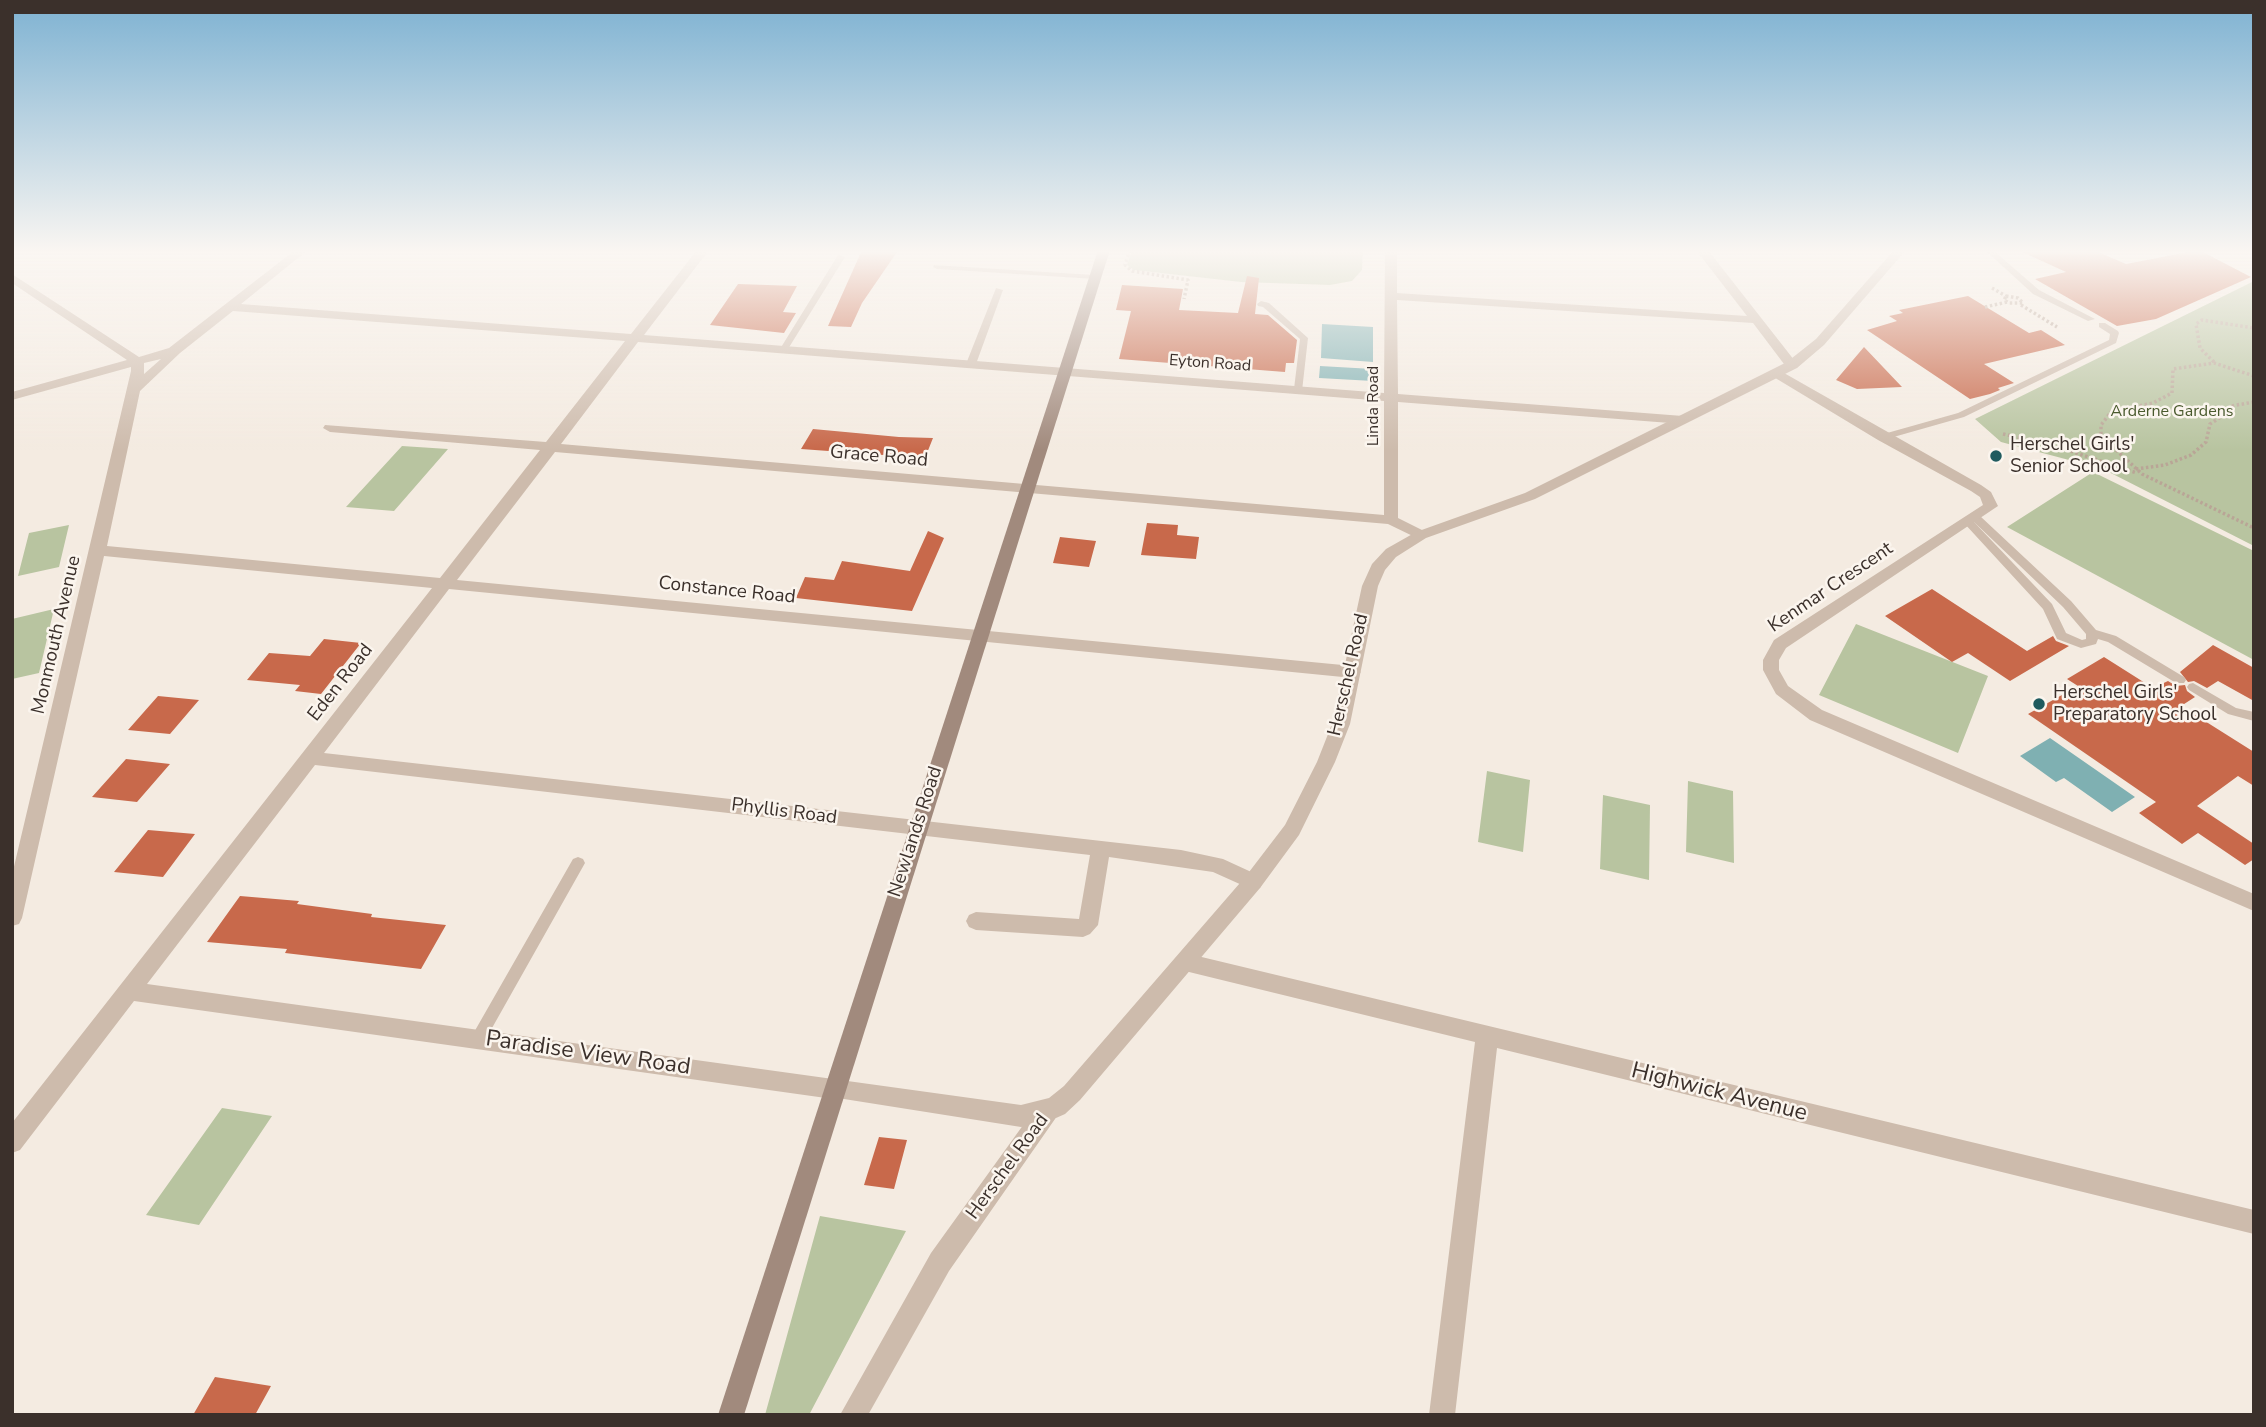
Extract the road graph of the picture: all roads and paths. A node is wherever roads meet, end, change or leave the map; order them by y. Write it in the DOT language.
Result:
graph roads {
  1 [pos="71,317"];
  2 [pos="219,317"];
  3 [pos="356,317"];
  4 [pos="652,317"];
  5 [pos="804,317"];
  6 [pos="989,317"];
  7 [pos="1082,317"];
  8 [pos="1279,317"];
  9 [pos="1391,317"];
  10 [pos="1706,317"];
  11 [pos="1755,317"];
  12 [pos="1842,317"];
  13 [pos="2039,317"];
  14 [pos="2086,317"];
  15 [pos="2091,319"];
  16 [pos="1758,320"];
  17 [pos="2102,325"];
  18 [pos="2057,327"];
  19 [pos="2254,327"];
  20 [pos="635,338"];
  21 [pos="181,347"];
  22 [pos="784,349"];
  23 [pos="137,361"];
  24 [pos="2214,363"];
  25 [pos="971,364"];
  26 [pos="1785,369"];
  27 [pos="1065,371"];
  28 [pos="2254,376"];
  29 [pos="1299,389"];
  30 [pos="132,391"];
  31 [pos="1392,395"];
  32 [pos="12,396"];
  33 [pos="2254,402"];
  34 [pos="1684,420"];
  35 [pos="330,428"];
  36 [pos="2003,434"];
  37 [pos="1883,437"];
  38 [pos="552,449"];
  39 [pos="2135,469"];
  40 [pos="2142,474"];
  41 [pos="1025,489"];
  42 [pos="1391,520"];
  43 [pos="1972,520"];
  44 [pos="2254,528"];
  45 [pos="1421,535"];
  46 [pos="98,550"];
  47 [pos="444,585"];
  48 [pos="2092,633"];
  49 [pos="978,637"];
  50 [pos="1353,672"];
  51 [pos="2180,680"];
  52 [pos="2193,687"];
  53 [pos="2254,717"];
  54 [pos="311,758"];
  55 [pos="917,827"];
  56 [pos="1101,848"];
  57 [pos="578,863"];
  58 [pos="1253,883"];
  59 [pos="2254,903"];
  60 [pos="12,918"];
  61 [pos="976,921"];
  62 [pos="1185,962"];
  63 [pos="128,991"];
  64 [pos="1488,1036"];
  65 [pos="478,1039"];
  66 [pos="833,1089"];
  67 [pos="1047,1111"];
  68 [pos="12,1142"];
  69 [pos="2254,1222"];
  70 [pos="731,1415"];
  71 [pos="853,1415"];
  72 [pos="1441,1415"];
  1 -- 23 [label="street"];
  2 -- 21 [label="street"];
  3 -- 20 [label="street, Eyton Road"];
  4 -- 20 [label="street, Eden Road"];
  5 -- 22 [label="lane"];
  6 -- 25 [label="lane"];
  7 -- 27 [label="main road, Newlands Road"];
  8 -- 29 [label="lane"];
  9 -- 31 [label="street, Linda Road"];
  10 -- 16 [label="street"];
  11 -- 16 [label="street"];
  12 -- 26 [label="street, Herschel Road"];
  13 -- 18 [label="path"];
  14 -- 15 [label="lane"];
  16 -- 26 [label="street"];
  17 -- 37 [label="lane"];
  19 -- 24 [label="path"];
  20 -- 22 [label="street, Eyton Road"];
  20 -- 38 [label="street, Eden Road"];
  21 -- 23 [label="street"];
  21 -- 30 [label="street"];
  22 -- 25 [label="street, Eyton Road"];
  23 -- 30 [label="street, Monmouth Avenue"];
  23 -- 32 [label="street"];
  24 -- 28 [label="path"];
  24 -- 39 [label="path"];
  25 -- 27 [label="street, Eyton Road"];
  26 -- 34 [label="street, Herschel Road"];
  26 -- 37 [label="street"];
  27 -- 29 [label="street, Eyton Road"];
  27 -- 41 [label="main road, Newlands Road"];
  29 -- 31 [label="street, Eyton Road"];
  30 -- 46 [label="street, Monmouth Avenue"];
  31 -- 34 [label="street, Eyton Road"];
  31 -- 42 [label="street, Linda Road"];
  33 -- 39 [label="path"];
  34 -- 45 [label="street, Herschel Road"];
  35 -- 38 [label="street, Grace Road"];
  36 -- 40 [label="path"];
  37 -- 43 [label="street"];
  38 -- 41 [label="street, Grace Road"];
  38 -- 47 [label="street, Eden Road"];
  39 -- 40 [label="path"];
  40 -- 44 [label="path"];
  41 -- 42 [label="street, Grace Road"];
  41 -- 49 [label="main road, Newlands Road"];
  42 -- 45 [label="street, Grace Road"];
  43 -- 48 [label="lane"];
  43 -- 48 [label="lane"];
  43 -- 59 [label="street, Kenmar Crescent"];
  45 -- 50 [label="street, Herschel Road"];
  46 -- 47 [label="street, Constance Road"];
  46 -- 60 [label="street, Monmouth Avenue"];
  47 -- 49 [label="street, Constance Road"];
  47 -- 54 [label="street, Eden Road"];
  48 -- 51 [label="lane"];
  49 -- 50 [label="street, Constance Road"];
  49 -- 55 [label="main road, Newlands Road"];
  50 -- 58 [label="street, Herschel Road"];
  52 -- 53 [label="lane"];
  54 -- 55 [label="street, Phyllis Road"];
  54 -- 63 [label="street, Eden Road"];
  55 -- 56 [label="street, Phyllis Road"];
  55 -- 66 [label="main road, Newlands Road"];
  56 -- 58 [label="street, Phyllis Road"];
  56 -- 61 [label="street"];
  57 -- 65 [label="lane"];
  58 -- 62 [label="street, Herschel Road"];
  62 -- 64 [label="street, Highwick Avenue"];
  62 -- 67 [label="street, Herschel Road"];
  63 -- 65 [label="street, Paradise View Road"];
  63 -- 68 [label="street, Eden Road"];
  64 -- 69 [label="street, Highwick Avenue"];
  64 -- 72 [label="street"];
  65 -- 66 [label="street, Paradise View Road"];
  66 -- 67 [label="street, Paradise View Road"];
  66 -- 70 [label="main road, Newlands Road"];
  67 -- 71 [label="street, Herschel Road"];
}
